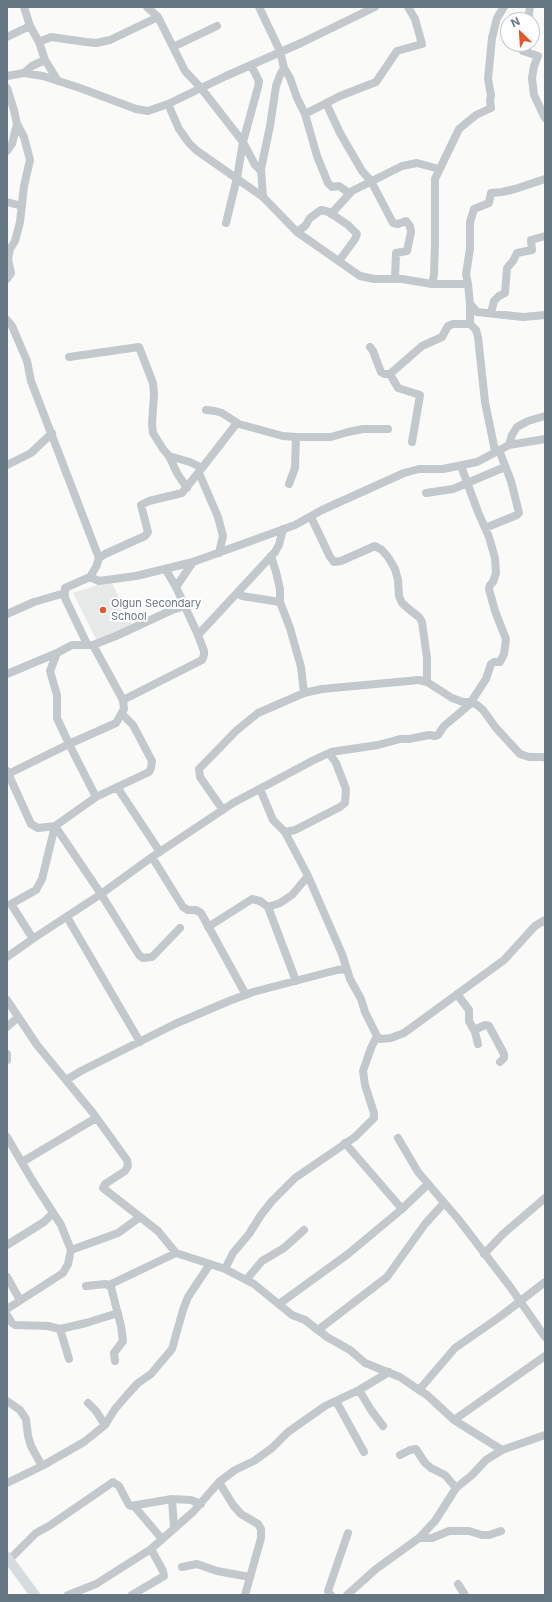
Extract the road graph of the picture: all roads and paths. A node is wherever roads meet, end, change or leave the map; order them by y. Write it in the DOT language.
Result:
graph roads {
  1 [pos="24,7"];
  2 [pos="147,7"];
  3 [pos="375,7"];
  4 [pos="408,7"];
  5 [pos="504,7"];
  6 [pos="262,8"];
  7 [pos="158,17"];
  8 [pos="30,26"];
  9 [pos="217,26"];
  10 [pos="7,37"];
  11 [pos="39,42"];
  12 [pos="173,46"];
  13 [pos="280,51"];
  14 [pos="526,52"];
  15 [pos="45,60"];
  16 [pos="251,65"];
  17 [pos="284,68"];
  18 [pos="24,74"];
  19 [pos="7,76"];
  20 [pos="58,81"];
  21 [pos="7,88"];
  22 [pos="202,88"];
  23 [pos="326,103"];
  24 [pos="168,104"];
  25 [pos="305,114"];
  26 [pos="545,118"];
  27 [pos="17,124"];
  28 [pos="243,142"];
  29 [pos="7,151"];
  30 [pos="440,169"];
  31 [pos="261,171"];
  32 [pos="237,178"];
  33 [pos="545,180"];
  34 [pos="371,181"];
  35 [pos="349,194"];
  36 [pos="264,197"];
  37 [pos="7,202"];
  38 [pos="22,206"];
  39 [pos="331,214"];
  40 [pos="226,223"];
  41 [pos="297,232"];
  42 [pos="545,236"];
  43 [pos="339,260"];
  44 [pos="7,279"];
  45 [pos="395,279"];
  46 [pos="432,284"];
  47 [pos="468,284"];
  48 [pos="470,304"];
  49 [pos="491,313"];
  50 [pos="545,315"];
  51 [pos="7,320"];
  52 [pos="470,324"];
  53 [pos="370,347"];
  54 [pos="69,357"];
  55 [pos="390,374"];
  56 [pos="206,410"];
  57 [pos="545,416"];
  58 [pos="237,423"];
  59 [pos="388,429"];
  60 [pos="52,433"];
  61 [pos="296,437"];
  62 [pos="545,439"];
  63 [pos="412,442"];
  64 [pos="509,445"];
  65 [pos="497,451"];
  66 [pos="169,456"];
  67 [pos="7,465"];
  68 [pos="461,466"];
  69 [pos="506,467"];
  70 [pos="200,470"];
  71 [pos="467,483"];
  72 [pos="289,484"];
  73 [pos="187,488"];
  74 [pos="426,493"];
  75 [pos="310,517"];
  76 [pos="485,528"];
  77 [pos="283,529"];
  78 [pos="223,536"];
  79 [pos="235,548"];
  80 [pos="219,553"];
  81 [pos="270,556"];
  82 [pos="99,558"];
  83 [pos="194,562"];
  84 [pos="166,570"];
  85 [pos="90,577"];
  86 [pos="176,587"];
  87 [pos="65,593"];
  88 [pos="237,593"];
  89 [pos="280,602"];
  90 [pos="185,606"];
  91 [pos="7,614"];
  92 [pos="198,635"];
  93 [pos="90,644"];
  94 [pos="57,653"];
  95 [pos="7,674"];
  96 [pos="426,682"];
  97 [pos="304,693"];
  98 [pos="123,700"];
  99 [pos="471,702"];
  100 [pos="122,714"];
  101 [pos="69,744"];
  102 [pos="329,753"];
  103 [pos="545,758"];
  104 [pos="8,773"];
  105 [pos="117,787"];
  106 [pos="260,789"];
  107 [pos="96,797"];
  108 [pos="223,810"];
  109 [pos="55,826"];
  110 [pos="295,830"];
  111 [pos="285,832"];
  112 [pos="290,842"];
  113 [pos="160,852"];
  114 [pos="152,857"];
  115 [pos="308,876"];
  116 [pos="101,894"];
  117 [pos="9,905"];
  118 [pos="268,907"];
  119 [pos="67,917"];
  120 [pos="545,920"];
  121 [pos="208,927"];
  122 [pos="180,928"];
  123 [pos="34,938"];
  124 [pos="7,957"];
  125 [pos="346,969"];
  126 [pos="296,981"];
  127 [pos="457,994"];
  128 [pos="246,995"];
  129 [pos="7,1000"];
  130 [pos="18,1017"];
  131 [pos="7,1027"];
  132 [pos="474,1030"];
  133 [pos="377,1036"];
  134 [pos="140,1042"];
  135 [pos="478,1044"];
  136 [pos="7,1054"];
  137 [pos="7,1060"];
  138 [pos="500,1062"];
  139 [pos="66,1080"];
  140 [pos="96,1118"];
  141 [pos="7,1137"];
  142 [pos="398,1138"];
  143 [pos="345,1143"];
  144 [pos="22,1162"];
  145 [pos="428,1184"];
  146 [pos="545,1198"];
  147 [pos="444,1203"];
  148 [pos="402,1209"];
  149 [pos="53,1212"];
  150 [pos="140,1217"];
  151 [pos="304,1230"];
  152 [pos="7,1245"];
  153 [pos="71,1250"];
  154 [pos="176,1253"];
  155 [pos="484,1254"];
  156 [pos="210,1264"];
  157 [pos="225,1269"];
  158 [pos="7,1277"];
  159 [pos="246,1280"];
  160 [pos="545,1282"];
  161 [pos="109,1285"];
  162 [pos="86,1286"];
  163 [pos="20,1300"];
  164 [pos="520,1302"];
  165 [pos="279,1304"];
  166 [pos="7,1309"];
  167 [pos="118,1313"];
  168 [pos="7,1315"];
  169 [pos="60,1328"];
  170 [pos="318,1330"];
  171 [pos="545,1337"];
  172 [pos="545,1356"];
  173 [pos="69,1359"];
  174 [pos="115,1361"];
  175 [pos="389,1372"];
  176 [pos="358,1390"];
  177 [pos="419,1390"];
  178 [pos="7,1401"];
  179 [pos="336,1401"];
  180 [pos="88,1403"];
  181 [pos="454,1420"];
  182 [pos="105,1425"];
  183 [pos="384,1426"];
  184 [pos="545,1435"];
  185 [pos="502,1450"];
  186 [pos="364,1452"];
  187 [pos="400,1455"];
  188 [pos="42,1466"];
  189 [pos="219,1482"];
  190 [pos="7,1483"];
  191 [pos="456,1488"];
  192 [pos="172,1499"];
  193 [pos="201,1504"];
  194 [pos="134,1506"];
  195 [pos="174,1528"];
  196 [pos="502,1531"];
  197 [pos="348,1533"];
  198 [pos="419,1538"];
  199 [pos="162,1539"];
  200 [pos="151,1549"];
  201 [pos="8,1560"];
  202 [pos="182,1567"];
  203 [pos="250,1577"];
  204 [pos="458,1584"];
  205 [pos="35,1595"];
  206 [pos="68,1595"];
  207 [pos="132,1595"];
  208 [pos="245,1595"];
  209 [pos="331,1595"];
  210 [pos="347,1595"];
  211 [pos="465,1595"];
  1 -- 8 [label="street"];
  2 -- 7 [label="street"];
  3 -- 13 [label="street"];
  4 -- 23 [label="street"];
  5 -- 30 [label="street"];
  6 -- 13 [label="street"];
  7 -- 11 [label="street"];
  7 -- 12 [label="street"];
  8 -- 10 [label="street"];
  8 -- 11 [label="street"];
  9 -- 12 [label="street"];
  11 -- 15 [label="street"];
  12 -- 22 [label="street"];
  13 -- 16 [label="street"];
  13 -- 17 [label="street"];
  14 -- 26 [label="street"];
  15 -- 18 [label="street"];
  15 -- 20 [label="street"];
  16 -- 22 [label="street"];
  16 -- 28 [label="street"];
  17 -- 25 [label="street"];
  17 -- 31 [label="street"];
  18 -- 19 [label="street"];
  18 -- 20 [label="street"];
  20 -- 24 [label="street"];
  21 -- 27 [label="street"];
  22 -- 24 [label="street"];
  22 -- 28 [label="street"];
  23 -- 25 [label="street"];
  23 -- 34 [label="street"];
  24 -- 32 [label="street"];
  25 -- 35 [label="street"];
  27 -- 29 [label="street"];
  27 -- 38 [label="street"];
  28 -- 31 [label="street"];
  28 -- 32 [label="street"];
  30 -- 34 [label="street"];
  30 -- 46 [label="street"];
  31 -- 36 [label="street"];
  32 -- 36 [label="street"];
  32 -- 40 [label="street"];
  33 -- 47 [label="street"];
  34 -- 35 [label="street"];
  34 -- 45 [label="street"];
  35 -- 39 [label="street"];
  36 -- 41 [label="street"];
  37 -- 38 [label="street"];
  38 -- 44 [label="street"];
  39 -- 41 [label="street"];
  39 -- 43 [label="street"];
  41 -- 43 [label="street"];
  42 -- 49 [label="street"];
  43 -- 45 [label="street"];
  45 -- 46 [label="street"];
  46 -- 47 [label="street"];
  47 -- 48 [label="street"];
  48 -- 49 [label="street"];
  48 -- 52 [label="street"];
  49 -- 50 [label="street"];
  51 -- 60 [label="street"];
  52 -- 55 [label="street"];
  52 -- 65 [label="street"];
  53 -- 55 [label="street"];
  54 -- 66 [label="street"];
  55 -- 63 [label="street"];
  56 -- 58 [label="street"];
  57 -- 64 [label="street"];
  58 -- 61 [label="street"];
  58 -- 70 [label="street"];
  59 -- 61 [label="street"];
  60 -- 67 [label="street"];
  60 -- 82 [label="street"];
  61 -- 72 [label="street"];
  62 -- 64 [label="street"];
  64 -- 65 [label="street"];
  65 -- 68 [label="street"];
  65 -- 69 [label="street"];
  66 -- 70 [label="street"];
  66 -- 73 [label="street"];
  68 -- 71 [label="street"];
  68 -- 75 [label="street"];
  69 -- 71 [label="street"];
  69 -- 76 [label="street"];
  70 -- 73 [label="street"];
  70 -- 78 [label="street"];
  71 -- 74 [label="street"];
  71 -- 76 [label="street"];
  73 -- 82 [label="street"];
  75 -- 77 [label="street"];
  75 -- 96 [label="street"];
  76 -- 99 [label="street"];
  77 -- 79 [label="street"];
  77 -- 81 [label="street"];
  78 -- 79 [label="street"];
  78 -- 80 [label="street"];
  79 -- 80 [label="street"];
  80 -- 83 [label="street"];
  81 -- 88 [label="street"];
  81 -- 89 [label="street"];
  82 -- 85 [label="street"];
  83 -- 84 [label="street"];
  83 -- 86 [label="street"];
  84 -- 85 [label="street"];
  84 -- 86 [label="street"];
  85 -- 87 [label="street"];
  86 -- 90 [label="street"];
  87 -- 91 [label="street"];
  87 -- 93 [label="street"];
  88 -- 89 [label="street"];
  88 -- 92 [label="street"];
  89 -- 97 [label="street"];
  90 -- 92 [label="street"];
  90 -- 93 [label="street"];
  92 -- 98 [label="street"];
  93 -- 94 [label="street"];
  93 -- 98 [label="street"];
  94 -- 95 [label="street"];
  94 -- 101 [label="street"];
  96 -- 97 [label="street"];
  96 -- 99 [label="street"];
  97 -- 108 [label="street"];
  98 -- 100 [label="street"];
  99 -- 102 [label="street"];
  99 -- 103 [label="street"];
  100 -- 101 [label="street"];
  100 -- 105 [label="street"];
  101 -- 104 [label="street"];
  101 -- 107 [label="street"];
  102 -- 106 [label="street"];
  102 -- 110 [label="street"];
  104 -- 109 [label="street"];
  105 -- 107 [label="street"];
  105 -- 113 [label="street"];
  106 -- 108 [label="street"];
  106 -- 111 [label="street"];
  107 -- 109 [label="street"];
  108 -- 113 [label="street"];
  109 -- 116 [label="street"];
  109 -- 117 [label="street"];
  110 -- 111 [label="street"];
  110 -- 112 [label="street"];
  111 -- 112 [label="street"];
  112 -- 115 [label="street"];
  113 -- 114 [label="street"];
  114 -- 116 [label="street"];
  114 -- 121 [label="street"];
  115 -- 118 [label="street"];
  115 -- 125 [label="street"];
  116 -- 119 [label="street"];
  116 -- 122 [label="street"];
  117 -- 123 [label="street"];
  118 -- 121 [label="street"];
  118 -- 126 [label="street"];
  119 -- 123 [label="street"];
  119 -- 134 [label="street"];
  120 -- 127 [label="street"];
  121 -- 128 [label="street"];
  123 -- 124 [label="street"];
  125 -- 126 [label="street"];
  125 -- 133 [label="street"];
  126 -- 128 [label="street"];
  127 -- 132 [label="street"];
  127 -- 133 [label="street"];
  128 -- 134 [label="street"];
  129 -- 130 [label="street"];
  130 -- 131 [label="street"];
  130 -- 139 [label="street"];
  132 -- 135 [label="street"];
  132 -- 138 [label="street"];
  133 -- 143 [label="street"];
  134 -- 139 [label="street"];
  136 -- 137 [label="street"];
  139 -- 140 [label="street"];
  140 -- 144 [label="street"];
  140 -- 150 [label="street"];
  141 -- 144 [label="street"];
  142 -- 145 [label="street"];
  143 -- 148 [label="street"];
  143 -- 157 [label="street"];
  144 -- 149 [label="street"];
  145 -- 147 [label="street"];
  145 -- 148 [label="street"];
  146 -- 155 [label="street"];
  147 -- 155 [label="street"];
  147 -- 170 [label="street"];
  148 -- 165 [label="street"];
  149 -- 152 [label="street"];
  149 -- 153 [label="street"];
  150 -- 153 [label="street"];
  150 -- 154 [label="street"];
  151 -- 159 [label="street"];
  153 -- 163 [label="street"];
  154 -- 156 [label="street"];
  154 -- 161 [label="street"];
  155 -- 164 [label="street"];
  156 -- 157 [label="street"];
  156 -- 182 [label="street"];
  157 -- 159 [label="street"];
  158 -- 163 [label="street"];
  159 -- 165 [label="street"];
  160 -- 164 [label="street"];
  161 -- 162 [label="street"];
  161 -- 167 [label="street"];
  163 -- 166 [label="street"];
  164 -- 171 [label="street"];
  164 -- 177 [label="street"];
  165 -- 170 [label="street"];
  167 -- 169 [label="street"];
  167 -- 174 [label="street"];
  168 -- 169 [label="street"];
  169 -- 173 [label="street"];
  170 -- 175 [label="street"];
  172 -- 181 [label="street"];
  175 -- 176 [label="street"];
  175 -- 177 [label="street"];
  176 -- 179 [label="street"];
  176 -- 183 [label="street"];
  177 -- 181 [label="street"];
  178 -- 188 [label="street"];
  179 -- 186 [label="street"];
  179 -- 189 [label="street"];
  180 -- 182 [label="street"];
  181 -- 185 [label="street"];
  182 -- 188 [label="street"];
  184 -- 185 [label="street"];
  185 -- 191 [label="street"];
  187 -- 191 [label="street"];
  188 -- 190 [label="street"];
  189 -- 193 [label="street"];
  189 -- 203 [label="street"];
  191 -- 198 [label="street"];
  192 -- 193 [label="street"];
  192 -- 194 [label="street"];
  192 -- 195 [label="street"];
  193 -- 195 [label="street"];
  194 -- 199 [label="street"];
  194 -- 201 [label="street"];
  195 -- 199 [label="street"];
  196 -- 198 [label="street"];
  197 -- 209 [label="street"];
  198 -- 210 [label="street"];
  199 -- 200 [label="street"];
  200 -- 206 [label="street"];
  200 -- 207 [label="street"];
  201 -- 205 [label="main road"];
  202 -- 203 [label="street"];
  203 -- 208 [label="street"];
  204 -- 211 [label="street"];
}
